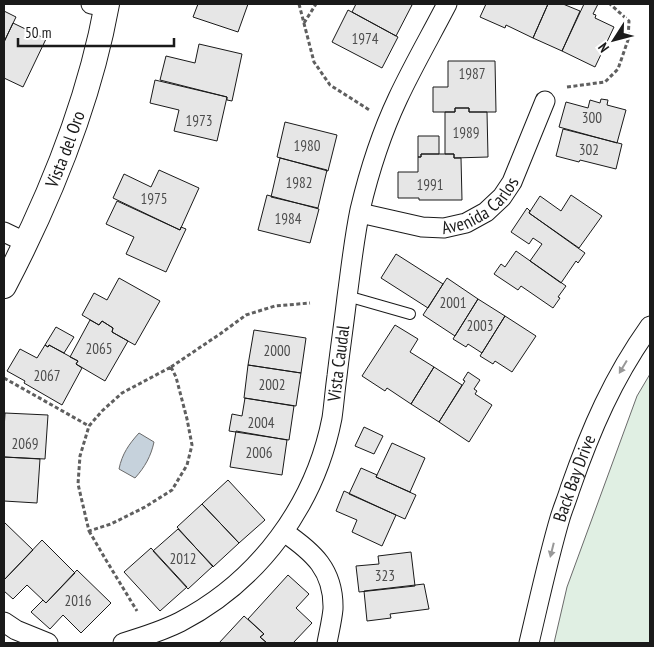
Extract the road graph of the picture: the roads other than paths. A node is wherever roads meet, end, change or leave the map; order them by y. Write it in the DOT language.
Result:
graph roads {
  1 [pos="447,4"];
  2 [pos="101,5"];
  3 [pos="545,101"];
  4 [pos="360,213"];
  5 [pos="4,232"];
  6 [pos="27,243"];
  7 [pos="4,286"];
  8 [pos="347,296"];
  9 [pos="410,314"];
  10 [pos="650,326"];
  11 [pos="284,532"];
  12 [pos="4,622"];
  13 [pos="48,643"];
  14 [pos="124,643"];
  15 [pos="327,643"];
  16 [pos="529,643"];
  1 -- 4 [label="street, Vista Caudal"];
  2 -- 6 [label="street, Vista del Oro"];
  3 -- 4 [label="street, Avenida Carlos"];
  4 -- 8 [label="street, Vista Caudal"];
  5 -- 6 [label="street"];
  6 -- 7 [label="street, Vista del Oro"];
  8 -- 9 [label="lane"];
  8 -- 11 [label="street, Vista Caudal"];
  10 -- 16 [label="street, Back Bay Drive, one-way"];
  11 -- 14 [label="street, Vista Caudal"];
  11 -- 15 [label="street"];
  12 -- 13 [label="street"];
}
